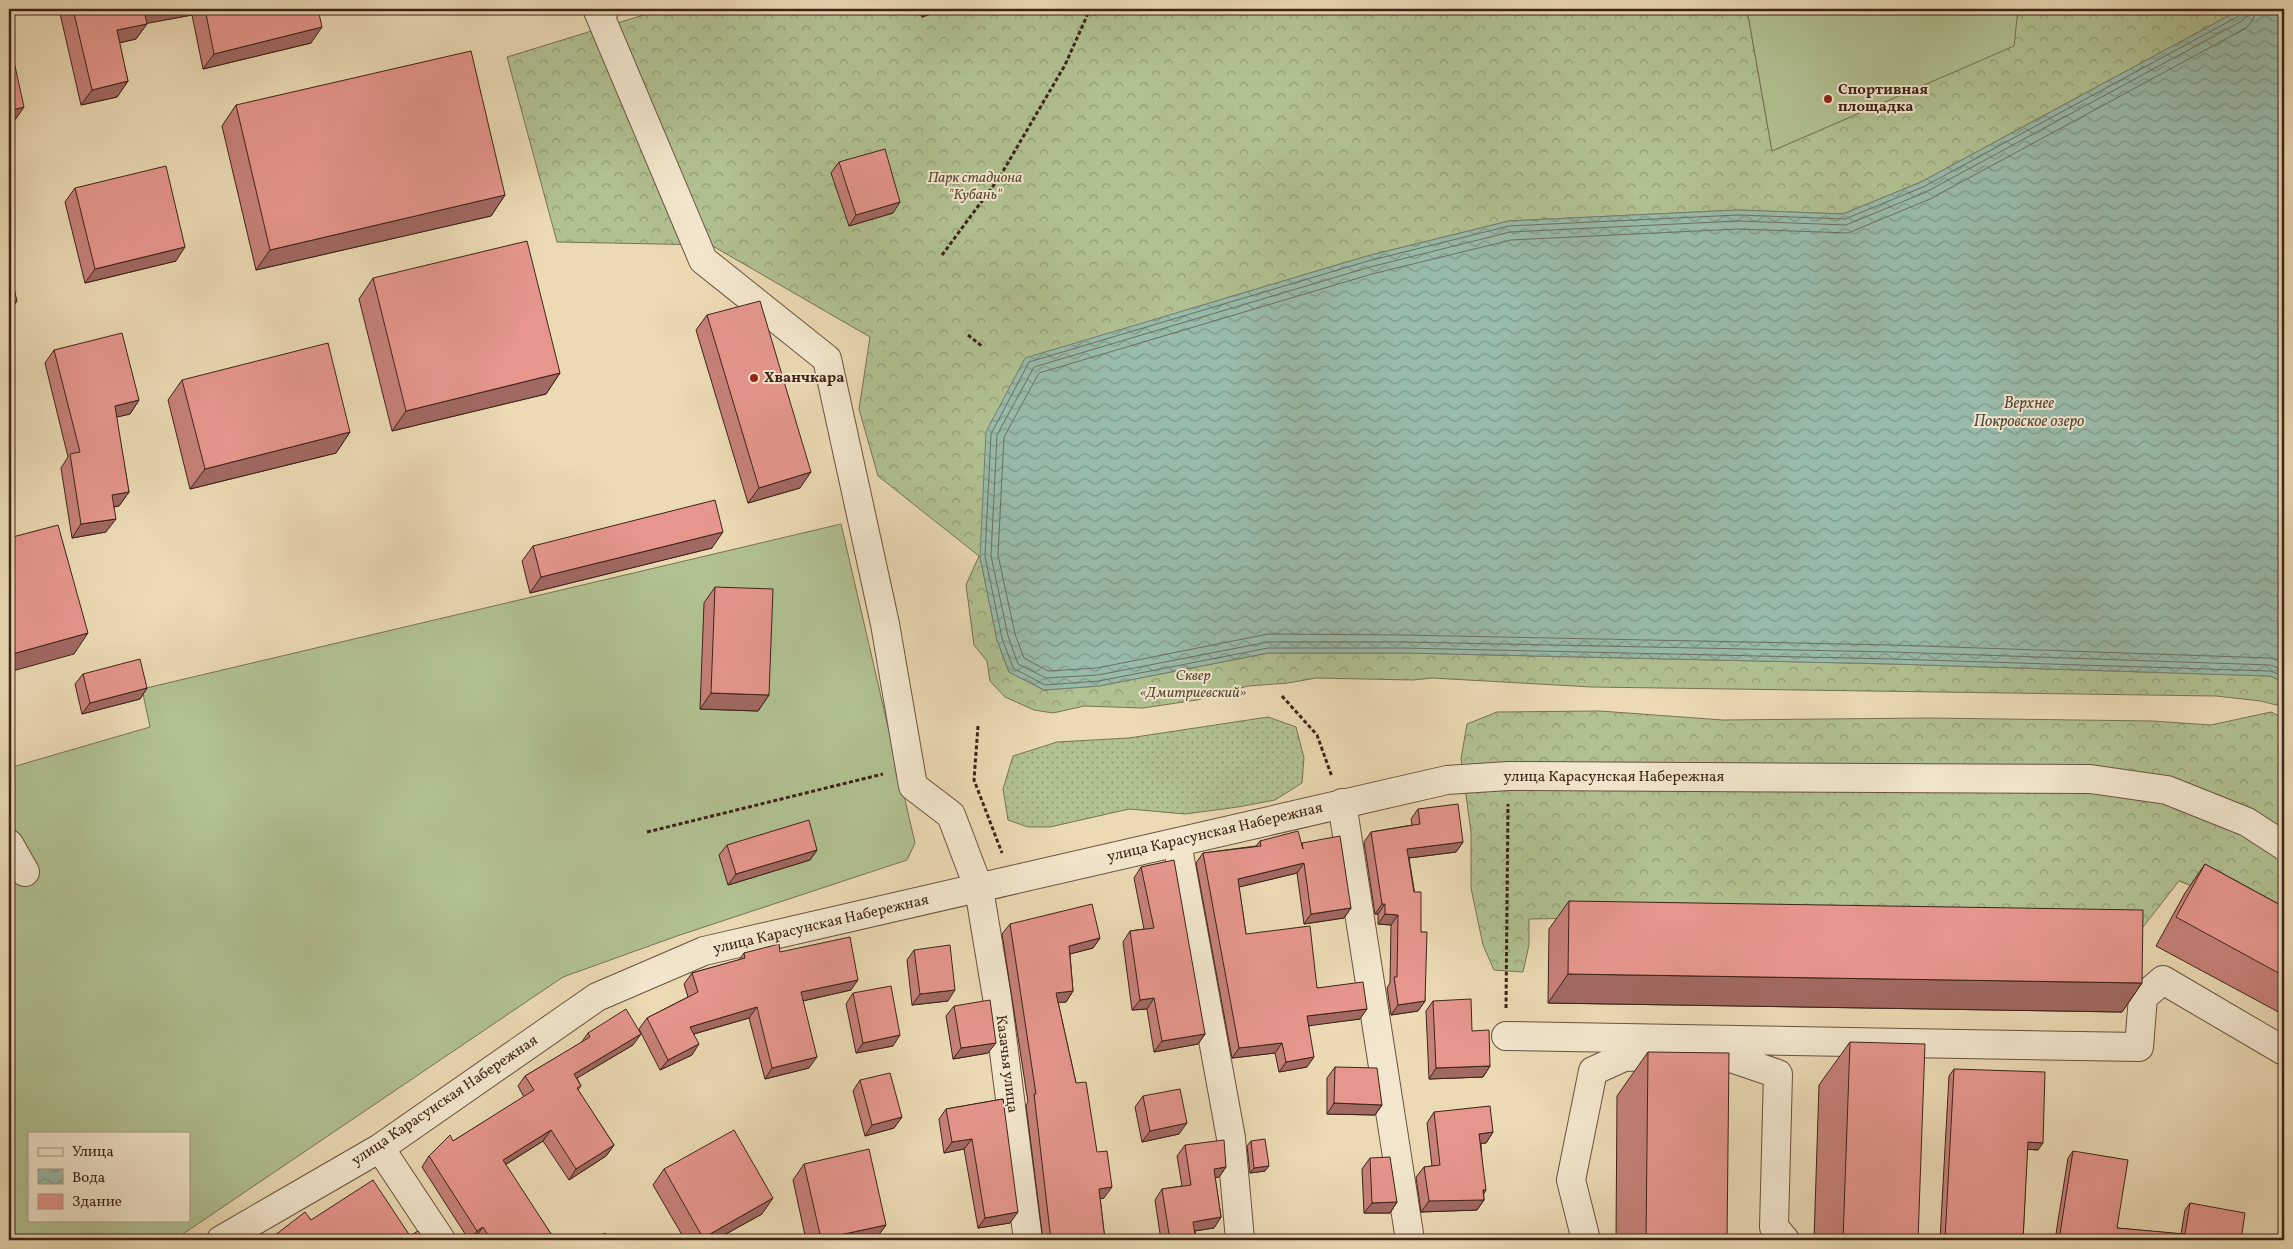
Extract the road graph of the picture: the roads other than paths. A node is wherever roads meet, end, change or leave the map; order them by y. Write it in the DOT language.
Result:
graph roads {
  1 [pos="604,9"];
  2 [pos="1342,803"];
  3 [pos="1177,843"];
  4 [pos="9,844"];
  5 [pos="2284,846"];
  6 [pos="26,872"];
  7 [pos="979,889"];
  8 [pos="1506,1036"];
  9 [pos="2284,1051"];
  10 [pos="380,1148"];
  11 [pos="221,1240"];
  12 [pos="441,1240"];
  13 [pos="1028,1240"];
  14 [pos="1240,1240"];
  15 [pos="1410,1240"];
  16 [pos="1586,1240"];
  17 [pos="1785,1240"];
  1 -- 7 [label="street, Казачья улица"];
  2 -- 3 [label="street, улица Карасунская Набережная"];
  2 -- 5 [label="street, улица Карасунская Набережная"];
  2 -- 15 [label="street"];
  3 -- 7 [label="street, улица Карасунская Набережная"];
  3 -- 14 [label="street"];
  4 -- 6 [label="street"];
  7 -- 10 [label="street, улица Карасунская Набережная"];
  7 -- 13 [label="street, Казачья улица"];
  8 -- 9 [label="street"];
  10 -- 11 [label="street, улица Карасунская Набережная"];
  10 -- 12 [label="street"];
  16 -- 17 [label="street"];
}
